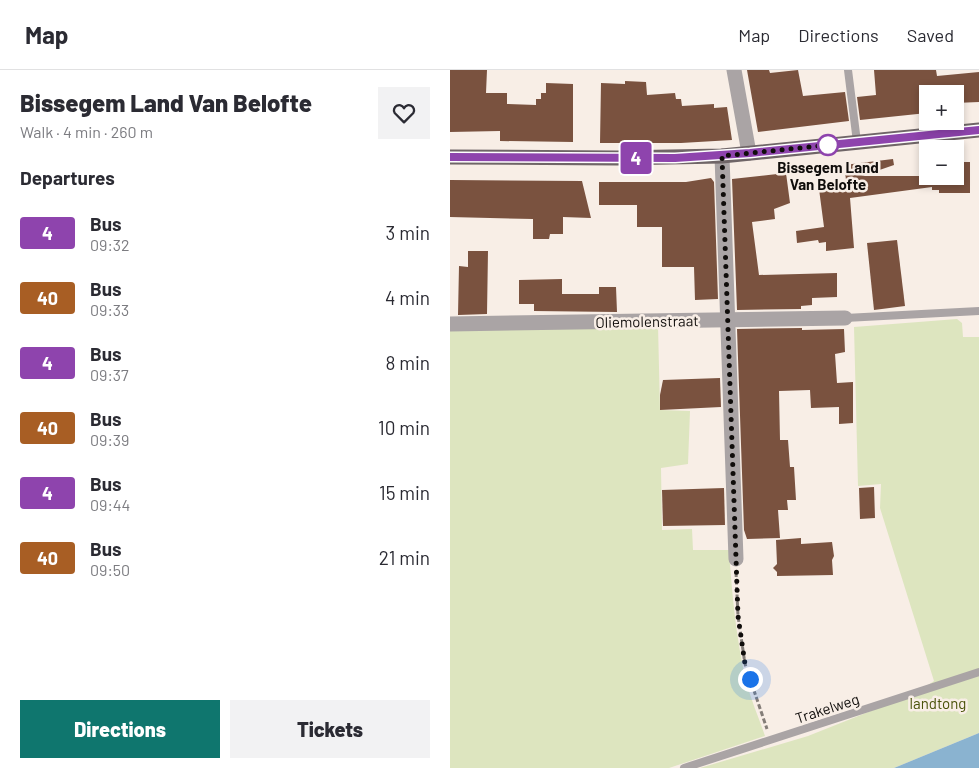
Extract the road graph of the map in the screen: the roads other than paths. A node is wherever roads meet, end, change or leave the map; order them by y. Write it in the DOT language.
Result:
graph roads {
  1 [pos="734,70"];
  2 [pos="848,70"];
  3 [pos="979,130"];
  4 [pos="857,142"];
  5 [pos="750,153"];
  6 [pos="722,156"];
  7 [pos="450,157"];
  8 [pos="979,312"];
  9 [pos="845,318"];
  10 [pos="729,320"];
  11 [pos="450,324"];
  12 [pos="736,559"];
  13 [pos="979,672"];
  14 [pos="684,768"];
  1 -- 5 [label="street"];
  2 -- 4 [label="lane"];
  3 -- 4 [label="main road"];
  4 -- 5 [label="main road"];
  5 -- 6 [label="main road"];
  6 -- 7 [label="main road"];
  6 -- 10 [label="street"];
  8 -- 9 [label="lane"];
  9 -- 10 [label="street, Oliemolenstraat"];
  10 -- 11 [label="street, Oliemolenstraat"];
  10 -- 12 [label="street"];
  13 -- 14 [label="lane, Trakelweg"];
}
